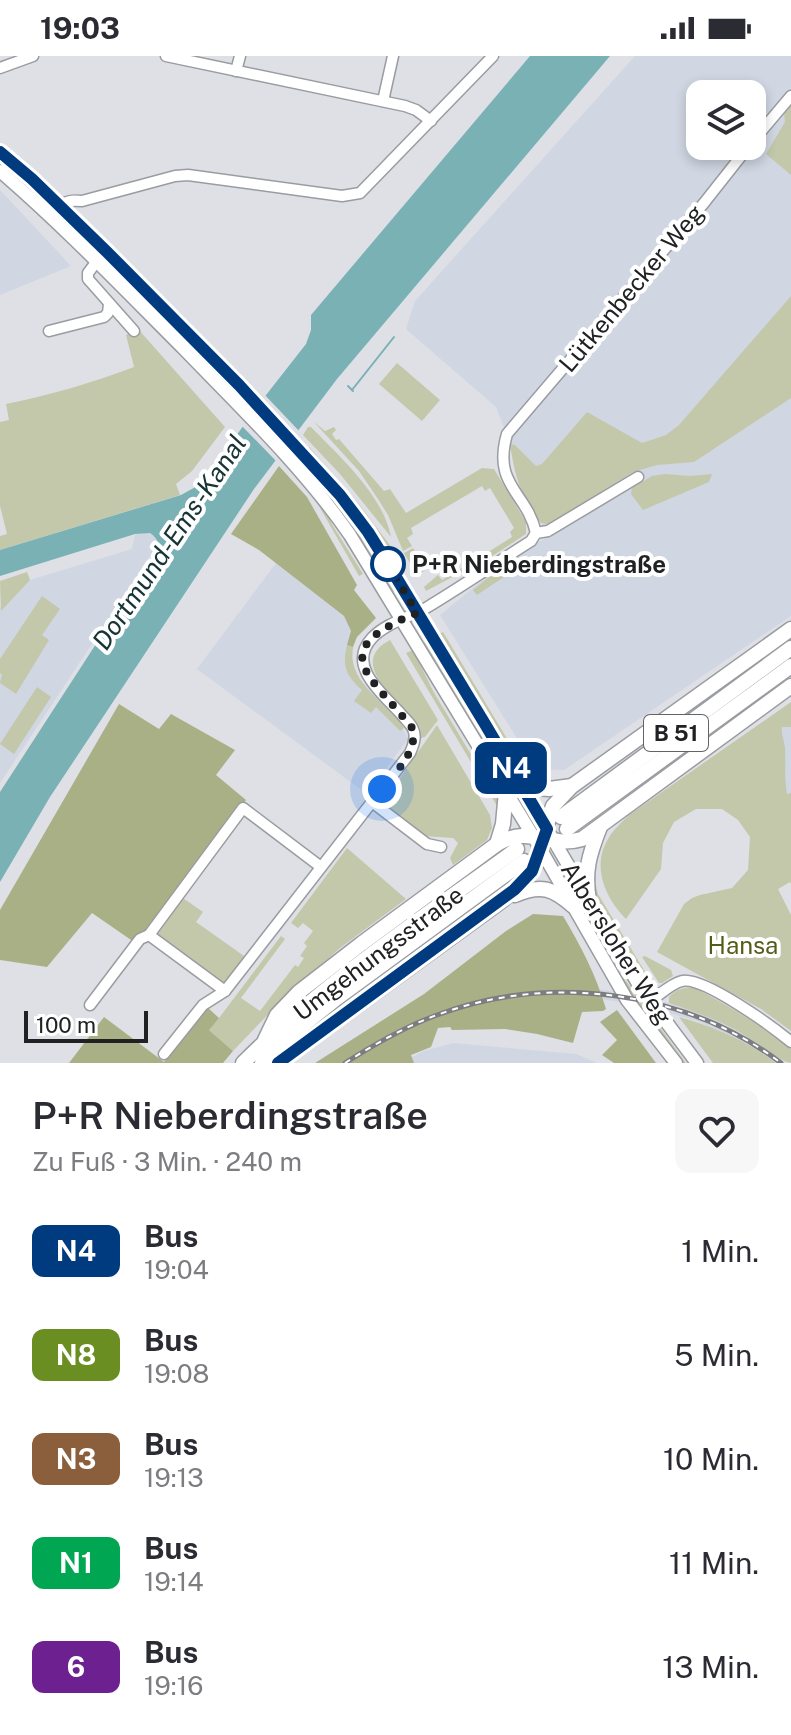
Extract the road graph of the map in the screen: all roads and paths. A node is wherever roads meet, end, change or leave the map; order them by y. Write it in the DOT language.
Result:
graph roads {
  1 [pos="33,56"];
  2 [pos="166,56"];
  3 [pos="240,56"];
  4 [pos="393,56"];
  5 [pos="493,56"];
  6 [pos="0,68"];
  7 [pos="236,71"];
  8 [pos="791,96"];
  9 [pos="383,101"];
  10 [pos="431,121"];
  11 [pos="766,125"];
  12 [pos="0,152"];
  13 [pos="737,160"];
  14 [pos="0,171"];
  15 [pos="66,202"];
  16 [pos="52,218"];
  17 [pos="107,252"];
  18 [pos="97,261"];
  19 [pos="109,304"];
  20 [pos="49,331"];
  21 [pos="134,331"];
  22 [pos="638,477"];
  23 [pos="536,533"];
  24 [pos="417,613"];
  25 [pos="400,620"];
  26 [pos="791,629"];
  27 [pos="791,648"];
  28 [pos="791,666"];
  29 [pos="791,686"];
  30 [pos="572,786"];
  31 [pos="522,787"];
  32 [pos="506,792"];
  33 [pos="372,802"];
  34 [pos="600,827"];
  35 [pos="544,839"];
  36 [pos="497,844"];
  37 [pos="441,847"];
  38 [pos="321,867"];
  39 [pos="504,899"];
  40 [pos="589,901"];
  41 [pos="573,906"];
  42 [pos="149,935"];
  43 [pos="225,991"];
  44 [pos="650,1001"];
  45 [pos="90,1005"];
  46 [pos="265,1040"];
  47 [pos="791,1042"];
  48 [pos="164,1054"];
  49 [pos="243,1063"];
  50 [pos="262,1063"];
  51 [pos="278,1063"];
  52 [pos="676,1063"];
  53 [pos="697,1063"];
  1 -- 6 [label="street"];
  2 -- 7 [label="street"];
  3 -- 7 [label="street"];
  4 -- 9 [label="street"];
  5 -- 10 [label="street"];
  7 -- 9 [label="street"];
  8 -- 11 [label="street, Lütkenbecker Weg"];
  9 -- 10 [label="street"];
  10 -- 15 [label="street"];
  12 -- 15 [label="main road, Albersloher Weg"];
  13 -- 23 [label="street, Lütkenbecker Weg"];
  14 -- 16 [label="main road, Albersloher Weg"];
  15 -- 16 [label="street"];
  15 -- 17 [label="main road, Albersloher Weg"];
  16 -- 18 [label="main road, Albersloher Weg"];
  17 -- 18 [label="main road"];
  17 -- 24 [label="main road, Albersloher Weg"];
  18 -- 19 [label="street"];
  18 -- 25 [label="main road, Albersloher Weg"];
  19 -- 20 [label="street"];
  19 -- 21 [label="street"];
  22 -- 23 [label="street"];
  23 -- 24 [label="street"];
  24 -- 25 [label="street"];
  24 -- 31 [label="main road, Albersloher Weg"];
  25 -- 32 [label="main road, Albersloher Weg"];
  25 -- 33 [label="street"];
  26 -- 30 [label="highway, B 51"];
  27 -- 28 [label="highway, B 51"];
  29 -- 34 [label="highway, B 51"];
  30 -- 31 [label="highway"];
  30 -- 35 [label="highway, B 51"];
  31 -- 35 [label="main road, Albersloher Weg"];
  32 -- 35 [label="main road, Albersloher Weg"];
  32 -- 36 [label="highway"];
  33 -- 37 [label="street"];
  33 -- 38 [label="street"];
  34 -- 35 [label="highway, B 51"];
  34 -- 40 [label="highway"];
  35 -- 36 [label="highway, B 51"];
  35 -- 39 [label="highway, B 51"];
  35 -- 40 [label="main road, Albersloher Weg"];
  35 -- 41 [label="main road, Albersloher Weg"];
  36 -- 46 [label="highway, B 51"];
  38 -- 42 [label="street"];
  38 -- 43 [label="street"];
  39 -- 41 [label="highway, B 51"];
  39 -- 51 [label="highway, B 51"];
  40 -- 44 [label="main road, Albersloher Weg"];
  41 -- 52 [label="main road, Albersloher Weg"];
  42 -- 43 [label="street"];
  42 -- 45 [label="street"];
  43 -- 48 [label="street"];
  44 -- 47 [label="street"];
  44 -- 53 [label="main road, Albersloher Weg"];
  46 -- 49 [label="highway, Umgehungsstraße / B 51"];
  46 -- 50 [label="highway, Umgehungsstraße / B 51"];
}
